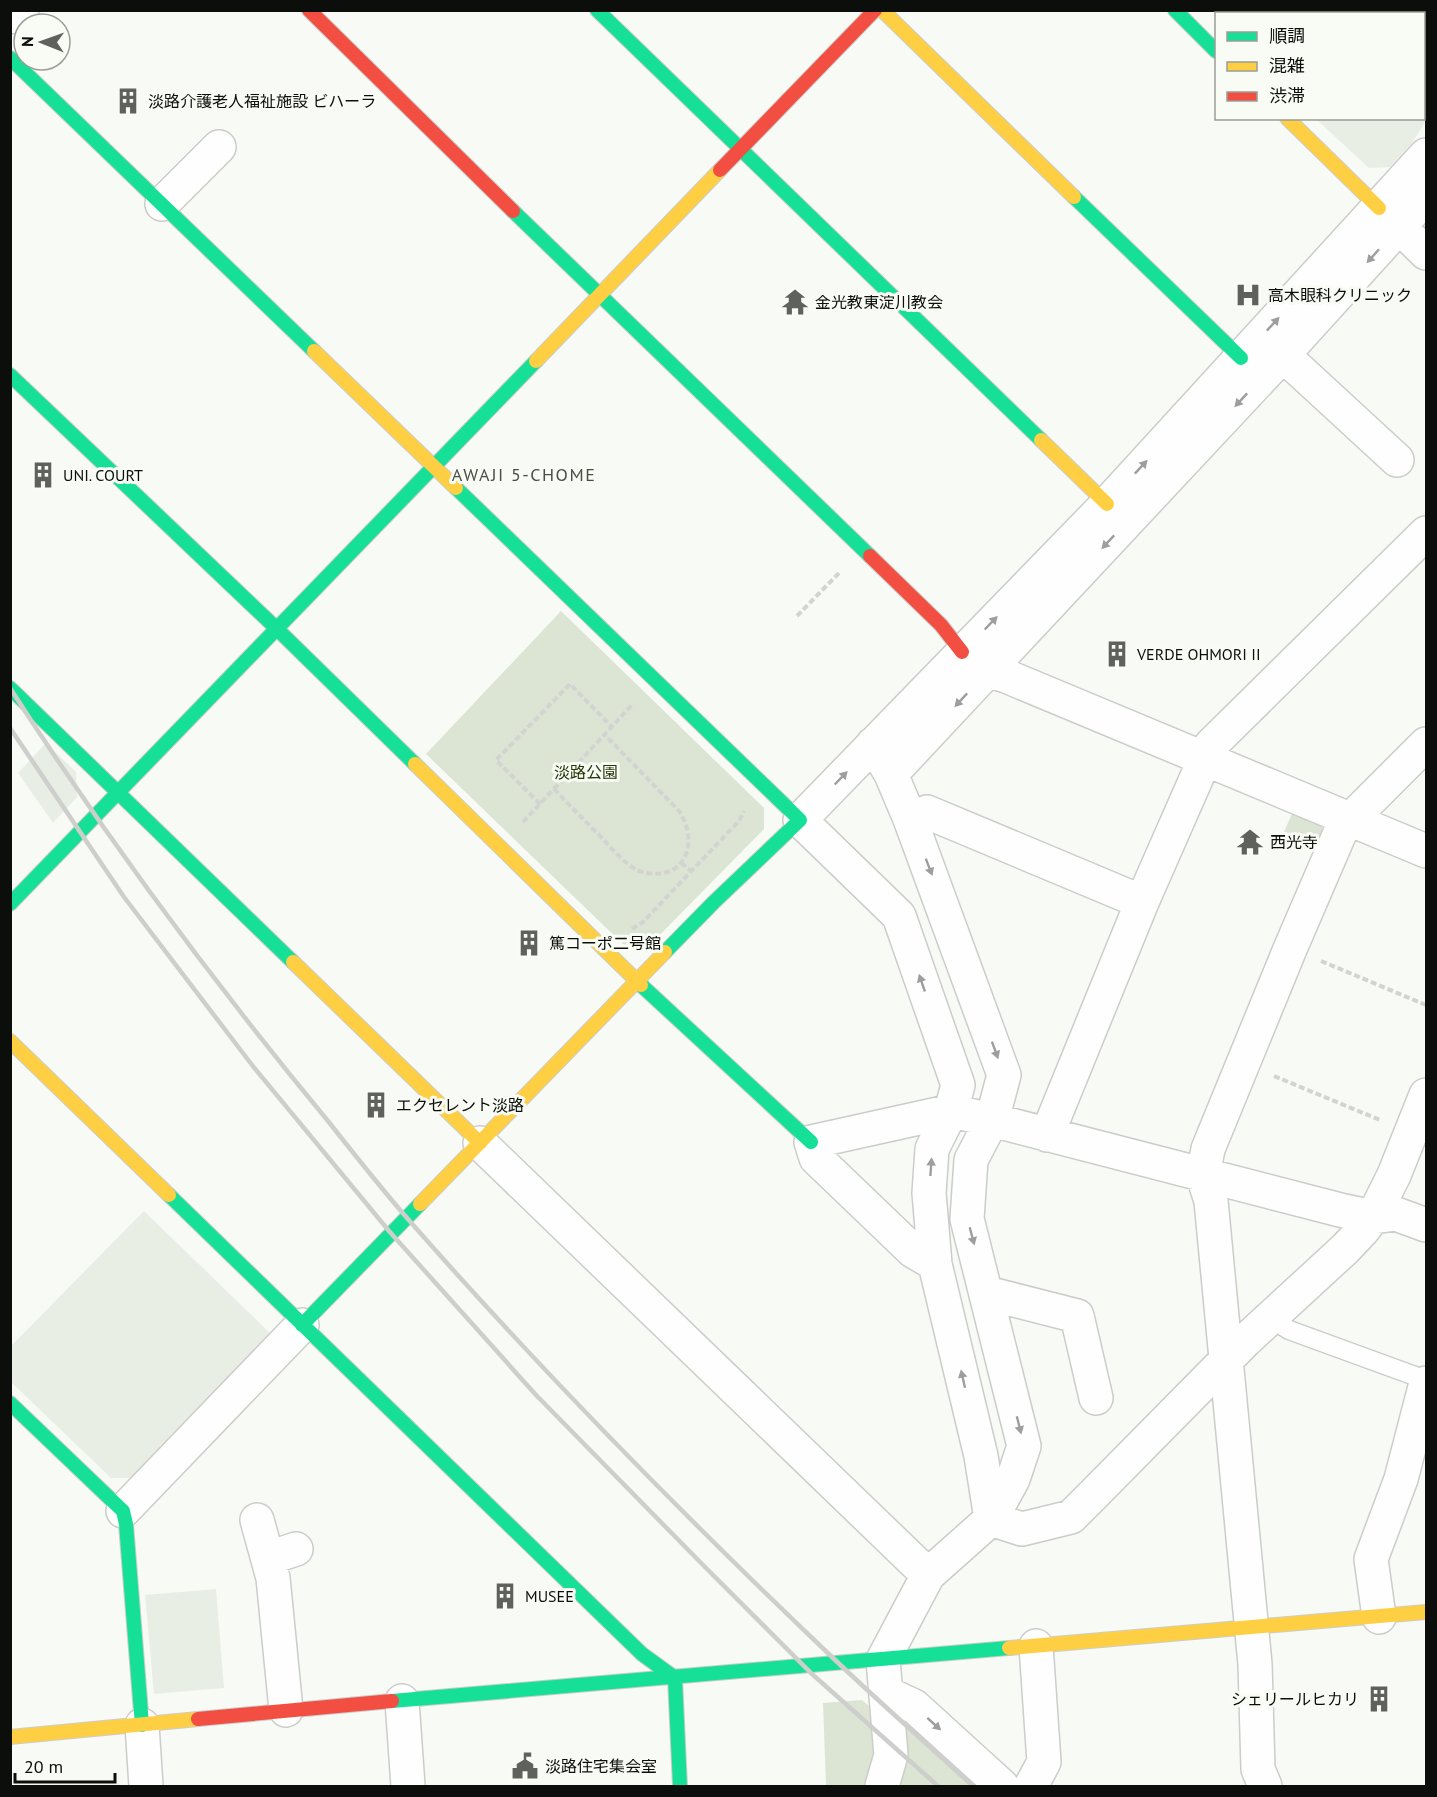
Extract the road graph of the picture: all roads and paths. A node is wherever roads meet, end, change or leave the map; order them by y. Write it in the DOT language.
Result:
graph roads {
  1 [pos="22,10"];
  2 [pos="309,10"];
  3 [pos="597,10"];
  4 [pos="875,10"];
  5 [pos="882,10"];
  6 [pos="1174,10"];
  7 [pos="10,17"];
  8 [pos="1215,50"];
  9 [pos="10,58"];
  10 [pos="1289,120"];
  11 [pos="219,147"];
  12 [pos="740,149"];
  13 [pos="1426,155"];
  14 [pos="1426,197"];
  15 [pos="162,204"];
  16 [pos="1389,217"];
  17 [pos="1426,253"];
  18 [pos="598,295"];
  19 [pos="1283,355"];
  20 [pos="1242,357"];
  21 [pos="10,375"];
  22 [pos="1397,460"];
  23 [pos="434,465"];
  24 [pos="1107,504"];
  25 [pos="1426,533"];
  26 [pos="862,548"];
  27 [pos="797,616"];
  28 [pos="276,628"];
  29 [pos="962,652"];
  30 [pos="988,671"];
  31 [pos="655,681"];
  32 [pos="10,688"];
  33 [pos="612,727"];
  34 [pos="604,735"];
  35 [pos="873,744"];
  36 [pos="1426,744"];
  37 [pos="1204,758"];
  38 [pos="891,774"];
  39 [pos="766,788"];
  40 [pos="554,789"];
  41 [pos="118,792"];
  42 [pos="540,804"];
  43 [pos="910,819"];
  44 [pos="800,820"];
  45 [pos="1350,820"];
  46 [pos="500,847"];
  47 [pos="1426,851"];
  48 [pos="681,863"];
  49 [pos="691,872"];
  50 [pos="1142,902"];
  51 [pos="10,904"];
  52 [pos="1290,949"];
  53 [pos="609,954"];
  54 [pos="637,981"];
  55 [pos="1426,1005"];
  56 [pos="10,1041"];
  57 [pos="1299,1087"];
  58 [pos="1426,1095"];
  59 [pos="951,1112"];
  60 [pos="992,1120"];
  61 [pos="1382,1121"];
  62 [pos="1047,1135"];
  63 [pos="812,1142"];
  64 [pos="480,1143"];
  65 [pos="1203,1176"];
  66 [pos="1373,1217"];
  67 [pos="1426,1224"];
  68 [pos="935,1264"];
  69 [pos="987,1293"];
  70 [pos="1271,1318"];
  71 [pos="302,1325"];
  72 [pos="1227,1360"];
  73 [pos="1426,1382"];
  74 [pos="1096,1398"];
  75 [pos="10,1403"];
  76 [pos="123,1511"];
  77 [pos="992,1519"];
  78 [pos="257,1520"];
  79 [pos="928,1575"];
  80 [pos="1426,1612"];
  81 [pos="1379,1617"];
  82 [pos="1250,1626"];
  83 [pos="1036,1646"];
  84 [pos="883,1660"];
  85 [pos="675,1678"];
  86 [pos="886,1693"];
  87 [pos="402,1701"];
  88 [pos="285,1710"];
  89 [pos="142,1725"];
  90 [pos="10,1737"];
  91 [pos="1254,1781"];
  92 [pos="146,1786"];
  93 [pos="408,1786"];
  94 [pos="680,1786"];
  95 [pos="882,1786"];
  96 [pos="1002,1786"];
  97 [pos="1031,1786"];
  1 -- 7 [label="street"];
  2 -- 18 [label="street"];
  3 -- 12 [label="street"];
  4 -- 12 [label="street"];
  5 -- 20 [label="street"];
  6 -- 8 [label="street"];
  9 -- 15 [label="street"];
  10 -- 16 [label="street"];
  11 -- 15 [label="street"];
  12 -- 18 [label="street"];
  12 -- 24 [label="street"];
  13 -- 16 [label="street"];
  14 -- 16 [label="street"];
  15 -- 23 [label="street"];
  16 -- 17 [label="street"];
  16 -- 19 [label="street, one-way"];
  20 -- 16 [label="street, one-way"];
  18 -- 23 [label="street"];
  18 -- 26 [label="street"];
  19 -- 22 [label="street"];
  19 -- 30 [label="street, one-way"];
  24 -- 20 [label="street, one-way"];
  21 -- 28 [label="street"];
  23 -- 28 [label="street"];
  23 -- 31 [label="street"];
  29 -- 24 [label="street, one-way"];
  25 -- 37 [label="street"];
  26 -- 27 [label="path"];
  26 -- 29 [label="street"];
  28 -- 41 [label="street"];
  28 -- 46 [label="street"];
  29 -- 30 [label="street"];
  29 -- 35 [label="street"];
  30 -- 37 [label="street"];
  30 -- 38 [label="street, one-way"];
  31 -- 33 [label="path"];
  31 -- 39 [label="street"];
  32 -- 41 [label="street"];
  33 -- 34 [label="path"];
  33 -- 42 [label="path"];
  34 -- 40 [label="path"];
  34 -- 48 [label="path"];
  35 -- 38 [label="street"];
  44 -- 35 [label="street, one-way"];
  36 -- 45 [label="street"];
  37 -- 45 [label="street"];
  37 -- 50 [label="street"];
  38 -- 43 [label="street"];
  39 -- 44 [label="street"];
  39 -- 49 [label="path"];
  40 -- 42 [label="path"];
  40 -- 48 [label="path"];
  41 -- 51 [label="street"];
  41 -- 64 [label="street"];
  42 -- 46 [label="path"];
  43 -- 50 [label="street"];
  43 -- 60 [label="street, one-way"];
  44 -- 54 [label="street"];
  59 -- 44 [label="street, one-way"];
  45 -- 47 [label="street"];
  45 -- 52 [label="street"];
  46 -- 53 [label="street"];
  48 -- 49 [label="path"];
  49 -- 53 [label="path"];
  50 -- 62 [label="street"];
  52 -- 55 [label="path"];
  52 -- 65 [label="street"];
  53 -- 54 [label="street"];
  54 -- 63 [label="street"];
  54 -- 64 [label="street"];
  56 -- 71 [label="street"];
  57 -- 61 [label="path"];
  58 -- 66 [label="street"];
  59 -- 60 [label="street"];
  59 -- 63 [label="street"];
  68 -- 59 [label="street, one-way"];
  60 -- 62 [label="street"];
  60 -- 69 [label="street, one-way"];
  62 -- 65 [label="street"];
  63 -- 68 [label="street"];
  64 -- 71 [label="street"];
  64 -- 79 [label="street"];
  65 -- 66 [label="street"];
  65 -- 72 [label="street"];
  66 -- 67 [label="street"];
  66 -- 70 [label="street"];
  77 -- 68 [label="street, one-way"];
  69 -- 74 [label="street"];
  69 -- 77 [label="street, one-way"];
  70 -- 72 [label="street"];
  70 -- 73 [label="lane"];
  71 -- 76 [label="street"];
  71 -- 85 [label="street"];
  72 -- 77 [label="street"];
  72 -- 82 [label="street"];
  73 -- 81 [label="street"];
  75 -- 76 [label="street"];
  76 -- 89 [label="street"];
  77 -- 79 [label="street"];
  78 -- 88 [label="street"];
  79 -- 84 [label="street"];
  80 -- 81 [label="street"];
  81 -- 82 [label="street"];
  82 -- 83 [label="street"];
  82 -- 91 [label="street"];
  83 -- 84 [label="street"];
  83 -- 97 [label="street"];
  84 -- 85 [label="street"];
  84 -- 86 [label="street"];
  85 -- 87 [label="street"];
  85 -- 94 [label="street"];
  86 -- 95 [label="street"];
  86 -- 96 [label="street, one-way"];
  87 -- 88 [label="street"];
  87 -- 93 [label="street"];
  88 -- 89 [label="street"];
  89 -- 90 [label="street"];
  89 -- 92 [label="street"];
}
